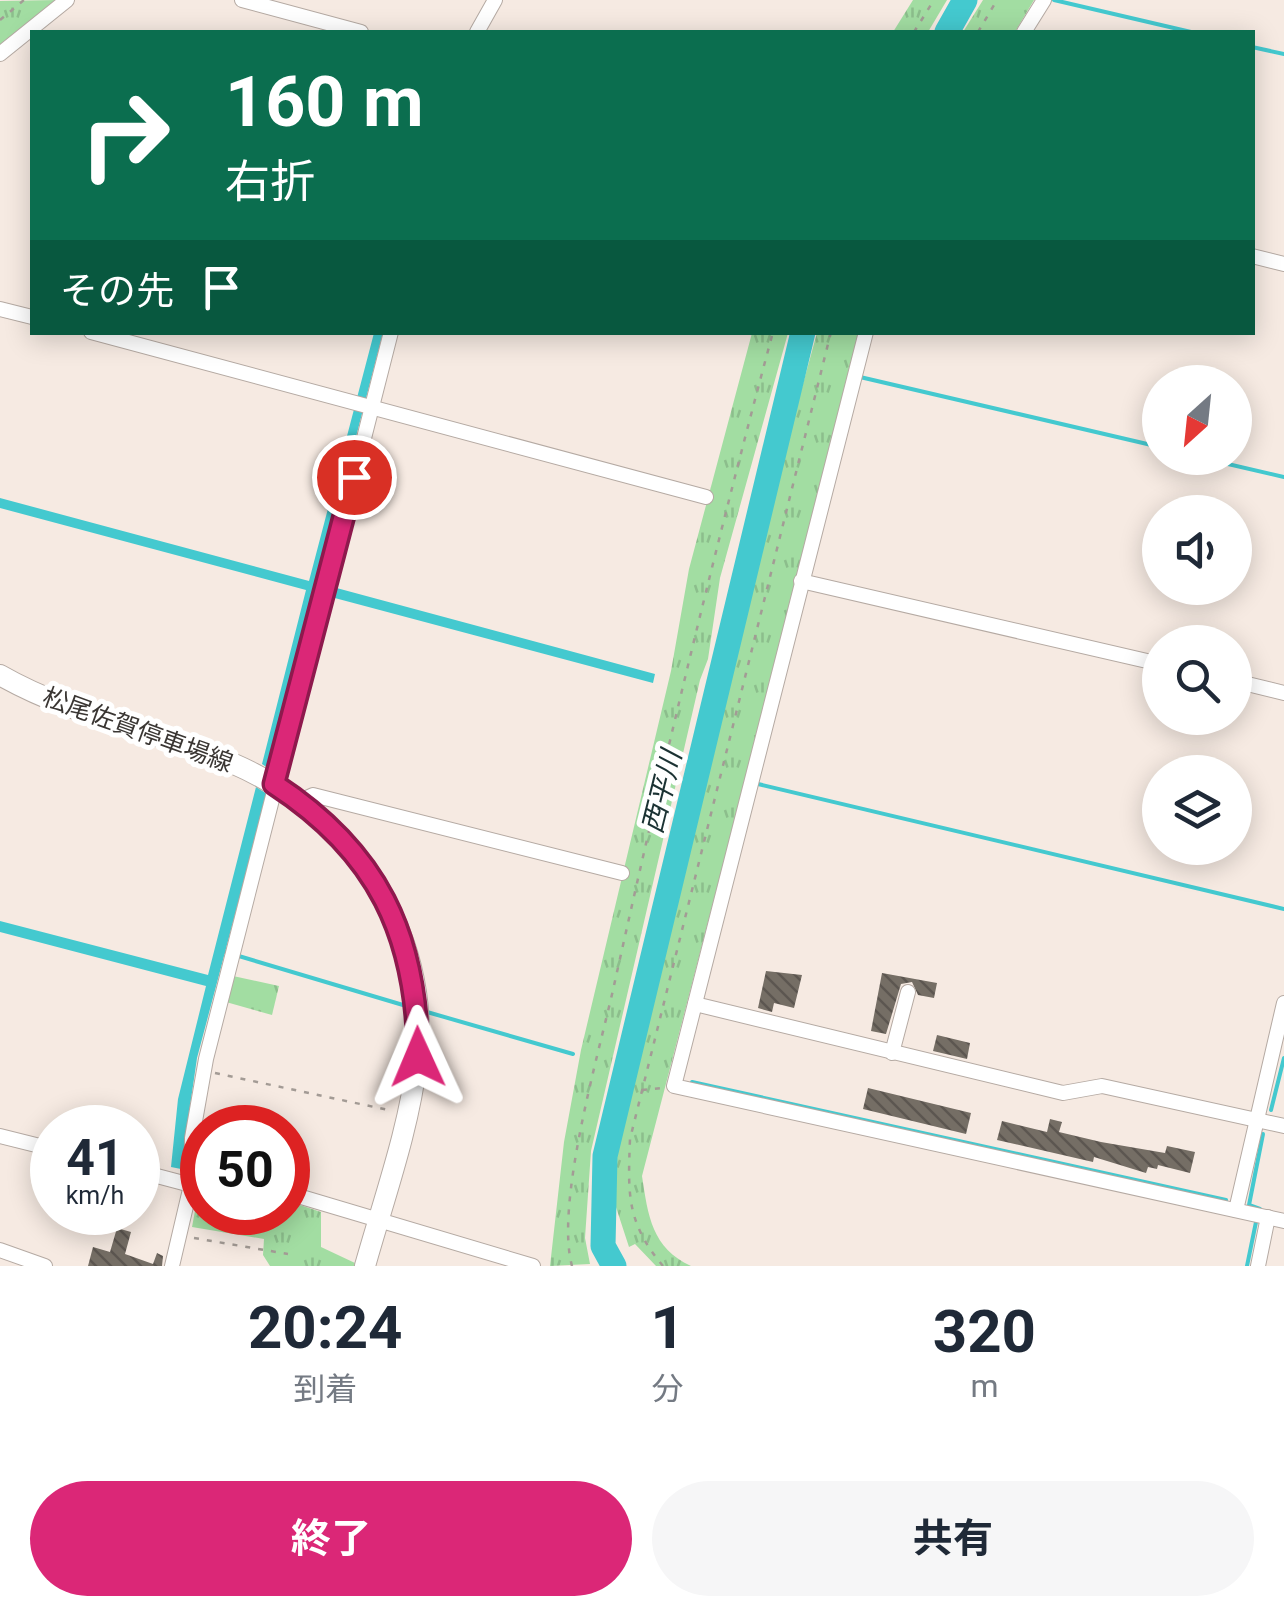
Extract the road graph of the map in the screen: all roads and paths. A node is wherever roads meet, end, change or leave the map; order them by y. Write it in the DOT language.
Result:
graph roads {
  1 [pos="24,0"];
  2 [pos="67,0"];
  3 [pos="242,0"];
  4 [pos="495,0"];
  5 [pos="934,0"];
  6 [pos="998,0"];
  7 [pos="1044,0"];
  8 [pos="0,20"];
  9 [pos="354,30"];
  10 [pos="478,30"];
  11 [pos="915,30"];
  12 [pos="979,30"];
  13 [pos="1025,30"];
  14 [pos="0,54"];
  15 [pos="1255,257"];
  16 [pos="1284,264"];
  17 [pos="0,308"];
  18 [pos="30,316"];
  19 [pos="101,335"];
  20 [pos="390,335"];
  21 [pos="772,335"];
  22 [pos="830,335"];
  23 [pos="865,335"];
  24 [pos="372,407"];
  25 [pos="706,498"];
  26 [pos="801,581"];
  27 [pos="1142,660"];
  28 [pos="0,675"];
  29 [pos="1252,685"];
  30 [pos="1284,692"];
  31 [pos="274,784"];
  32 [pos="300,801"];
  33 [pos="622,873"];
  34 [pos="908,992"];
  35 [pos="1284,1003"];
  36 [pos="695,1004"];
  37 [pos="892,1052"];
  38 [pos="204,1071"];
  39 [pos="674,1086"];
  40 [pos="642,1090"];
  41 [pos="198,1105"];
  42 [pos="408,1114"];
  43 [pos="1257,1119"];
  44 [pos="1284,1126"];
  45 [pos="0,1136"];
  46 [pos="30,1144"];
  47 [pos="310,1199"];
  48 [pos="1236,1210"];
  49 [pos="1268,1217"];
  50 [pos="378,1220"];
  51 [pos="1284,1221"];
  52 [pos="182,1236"];
  53 [pos="0,1250"];
  54 [pos="288,1254"];
  55 [pos="570,1265"];
  56 [pos="45,1266"];
  57 [pos="172,1266"];
  58 [pos="366,1266"];
  59 [pos="534,1266"];
  60 [pos="662,1266"];
  61 [pos="1258,1266"];
  1 -- 8 [label="path"];
  2 -- 14 [label="street"];
  3 -- 9 [label="street"];
  4 -- 10 [label="street"];
  5 -- 11 [label="path"];
  6 -- 12 [label="path"];
  7 -- 13 [label="street"];
  15 -- 16 [label="street"];
  17 -- 18 [label="street"];
  19 -- 24 [label="street"];
  20 -- 24 [label="street"];
  21 -- 55 [label="path"];
  22 -- 40 [label="path"];
  23 -- 26 [label="street"];
  24 -- 25 [label="street"];
  24 -- 31 [label="street"];
  26 -- 27 [label="street"];
  26 -- 36 [label="street"];
  28 -- 31 [label="main road, 松尾佐賀停車場線"];
  29 -- 30 [label="street"];
  31 -- 32 [label="main road, 松尾佐賀停車場線"];
  31 -- 38 [label="street"];
  32 -- 33 [label="street"];
  32 -- 42 [label="main road, 松尾佐賀停車場線"];
  34 -- 37 [label="street"];
  35 -- 43 [label="street"];
  36 -- 37 [label="street"];
  36 -- 39 [label="street"];
  37 -- 43 [label="street"];
  38 -- 41 [label="street"];
  38 -- 42 [label="path"];
  39 -- 40 [label="path"];
  39 -- 48 [label="street"];
  40 -- 60 [label="path"];
  42 -- 50 [label="main road, 松尾佐賀停車場線"];
  43 -- 44 [label="street"];
  43 -- 48 [label="street"];
  45 -- 46 [label="street"];
  47 -- 50 [label="street"];
  48 -- 49 [label="street"];
  49 -- 51 [label="street"];
  49 -- 61 [label="street"];
  50 -- 58 [label="main road, 松尾佐賀停車場線"];
  50 -- 59 [label="street"];
  52 -- 54 [label="path"];
  52 -- 57 [label="street"];
  53 -- 56 [label="street"];
}
